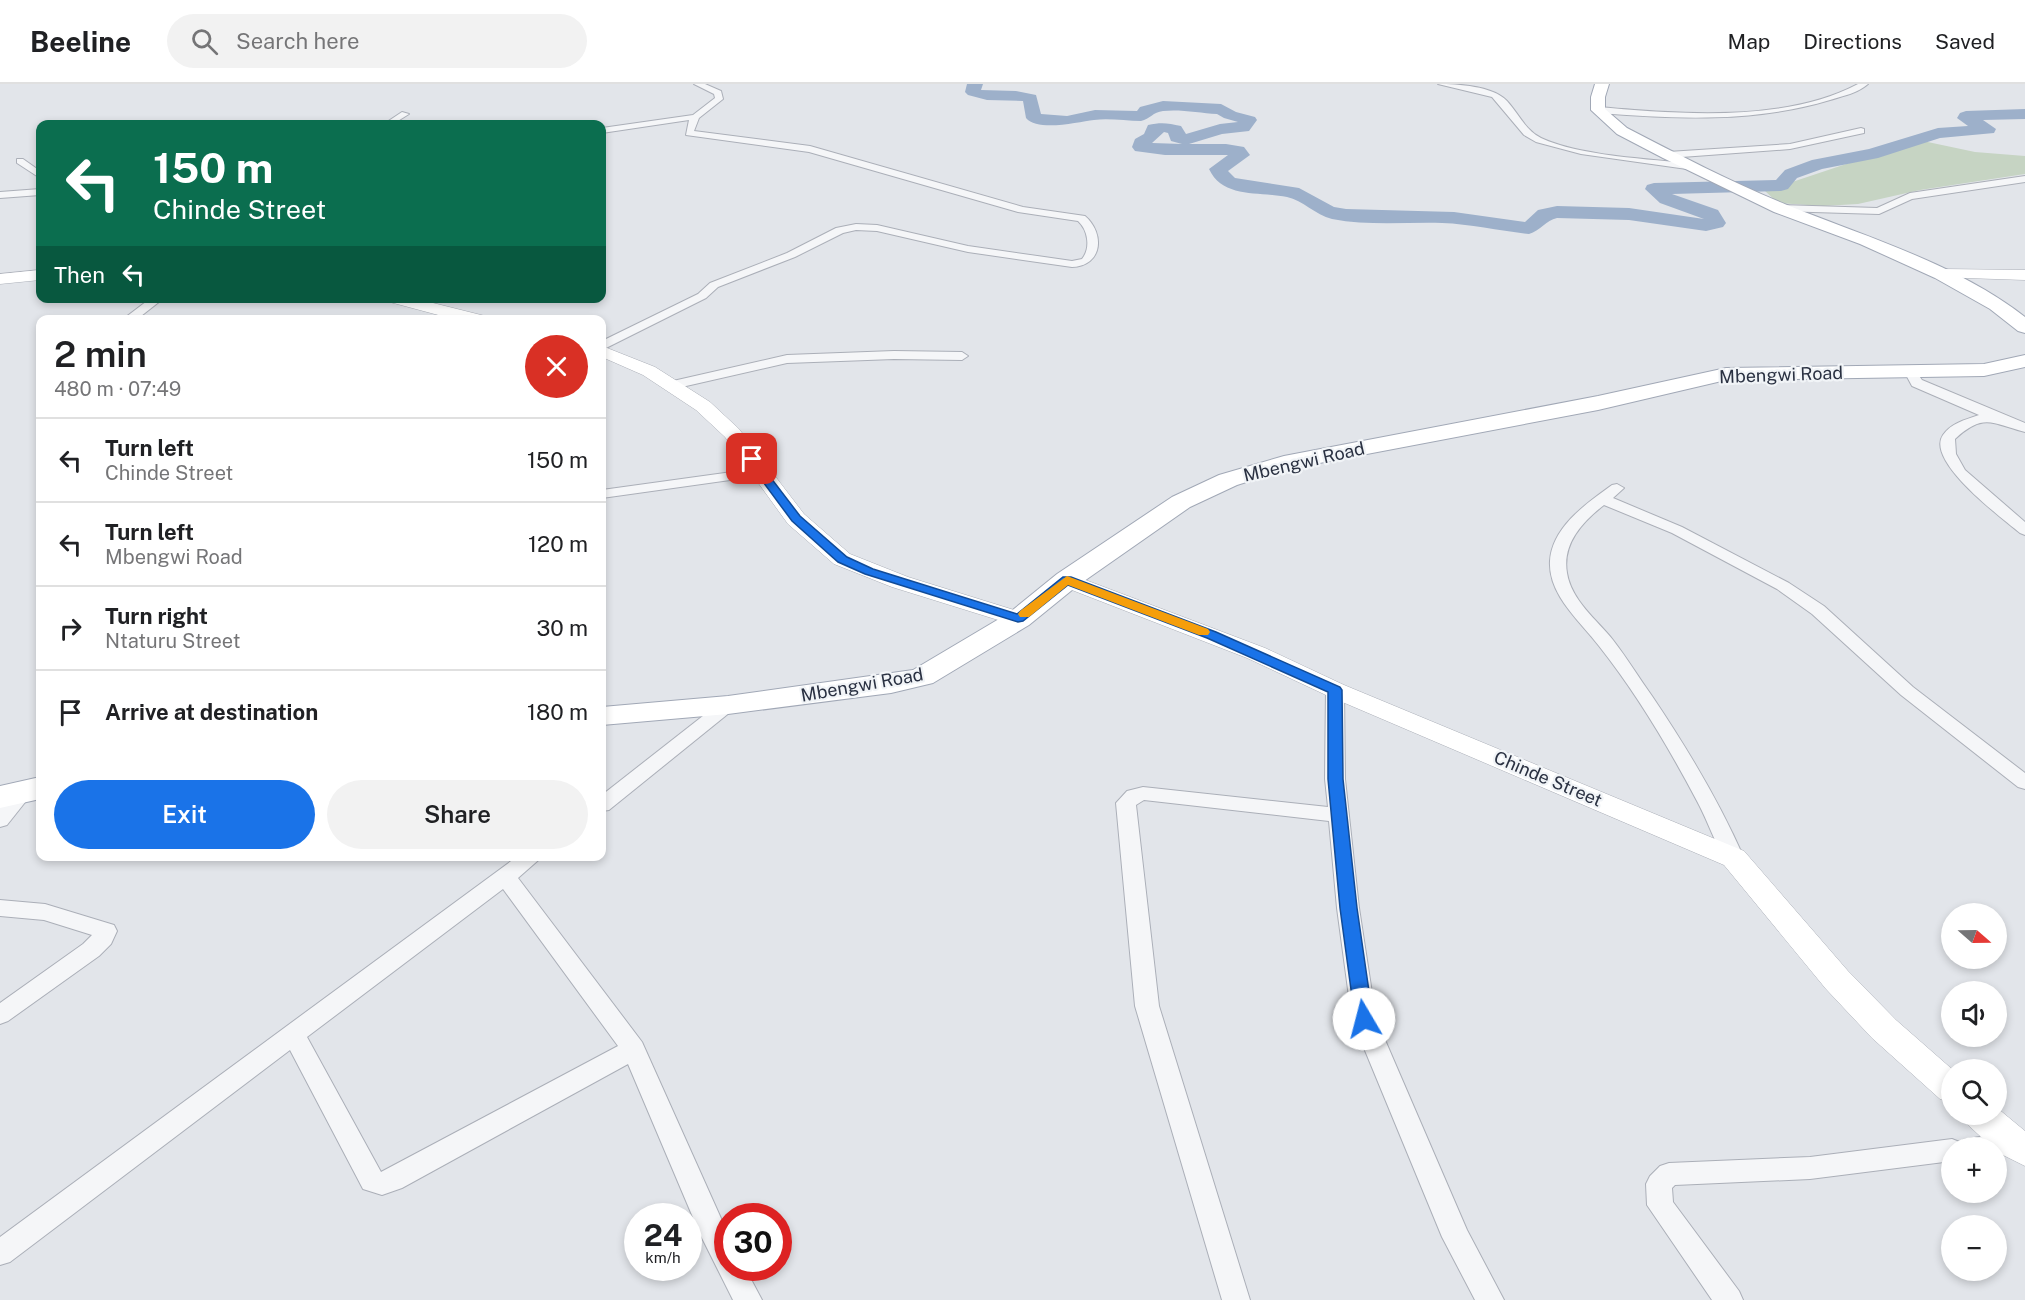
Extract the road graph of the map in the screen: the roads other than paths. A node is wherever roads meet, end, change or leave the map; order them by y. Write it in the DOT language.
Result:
graph roads {
  1 [pos="698,84"];
  2 [pos="1442,84"];
  3 [pos="1602,84"];
  4 [pos="1864,84"];
  5 [pos="1598,110"];
  6 [pos="405,114"];
  7 [pos="695,117"];
  8 [pos="395,120"];
  9 [pos="606,131"];
  10 [pos="1861,131"];
  11 [pos="1668,155"];
  12 [pos="20,161"];
  13 [pos="1694,167"];
  14 [pos="36,172"];
  15 [pos="2025,179"];
  16 [pos="36,192"];
  17 [pos="0,195"];
  18 [pos="1780,208"];
  19 [pos="1942,274"];
  20 [pos="36,275"];
  21 [pos="2025,275"];
  22 [pos="0,279"];
  23 [pos="152,303"];
  24 [pos="412,303"];
  25 [pos="135,315"];
  26 [pos="459,315"];
  27 [pos="2025,327"];
  28 [pos="606,343"];
  29 [pos="606,353"];
  30 [pos="962,356"];
  31 [pos="2025,361"];
  32 [pos="1911,373"];
  33 [pos="673,385"];
  34 [pos="1991,416"];
  35 [pos="2025,428"];
  36 [pos="761,472"];
  37 [pos="1617,488"];
  38 [pos="606,493"];
  39 [pos="1602,499"];
  40 [pos="2025,530"];
  41 [pos="1067,580"];
  42 [pos="1018,619"];
  43 [pos="1335,690"];
  44 [pos="728,705"];
  45 [pos="606,716"];
  46 [pos="2025,783"];
  47 [pos="22,792"];
  48 [pos="606,801"];
  49 [pos="1339,815"];
  50 [pos="0,820"];
  51 [pos="1734,858"];
  52 [pos="527,861"];
  53 [pos="506,877"];
  54 [pos="0,908"];
  55 [pos="0,1015"];
  56 [pos="294,1035"];
  57 [pos="634,1049"];
  58 [pos="1941,1079"];
  59 [pos="1993,1125"];
  60 [pos="2019,1146"];
  61 [pos="1941,1151"];
  62 [pos="714,1236"];
  63 [pos="2,1249"];
  64 [pos="738,1281"];
  65 [pos="748,1300"];
  66 [pos="1236,1300"];
  67 [pos="1490,1300"];
  68 [pos="1729,1300"];
  1 -- 7 [label="street"];
  2 -- 13 [label="street"];
  3 -- 5 [label="main road"];
  4 -- 5 [label="street"];
  5 -- 11 [label="main road"];
  6 -- 8 [label="street"];
  7 -- 9 [label="street"];
  7 -- 28 [label="street"];
  10 -- 11 [label="street"];
  11 -- 13 [label="main road"];
  12 -- 14 [label="street"];
  13 -- 18 [label="main road"];
  15 -- 18 [label="street"];
  16 -- 17 [label="street"];
  18 -- 19 [label="main road"];
  19 -- 21 [label="street"];
  19 -- 27 [label="main road"];
  20 -- 22 [label="street"];
  23 -- 25 [label="street"];
  24 -- 26 [label="street"];
  29 -- 33 [label="street"];
  30 -- 33 [label="street"];
  31 -- 32 [label="main road, Mbengwi Road"];
  32 -- 34 [label="street"];
  32 -- 41 [label="main road, Mbengwi Road"];
  33 -- 36 [label="street"];
  34 -- 35 [label="street"];
  34 -- 40 [label="street"];
  36 -- 38 [label="street"];
  36 -- 42 [label="street"];
  37 -- 39 [label="street"];
  39 -- 46 [label="street"];
  39 -- 51 [label="street"];
  41 -- 42 [label="main road, Mbengwi Road"];
  41 -- 43 [label="street, Chinde Street"];
  42 -- 44 [label="main road, Mbengwi Road"];
  43 -- 49 [label="street"];
  43 -- 51 [label="street, Chinde Street"];
  44 -- 45 [label="main road, Mbengwi Road"];
  44 -- 48 [label="street"];
  47 -- 50 [label="street"];
  49 -- 66 [label="street"];
  49 -- 67 [label="street"];
  51 -- 58 [label="street, Chinde Street"];
  52 -- 53 [label="street"];
  53 -- 56 [label="street"];
  53 -- 57 [label="street"];
  54 -- 55 [label="street"];
  56 -- 57 [label="street"];
  56 -- 63 [label="street"];
  57 -- 62 [label="street"];
  59 -- 60 [label="street"];
  61 -- 68 [label="street"];
  64 -- 65 [label="street"];
}
